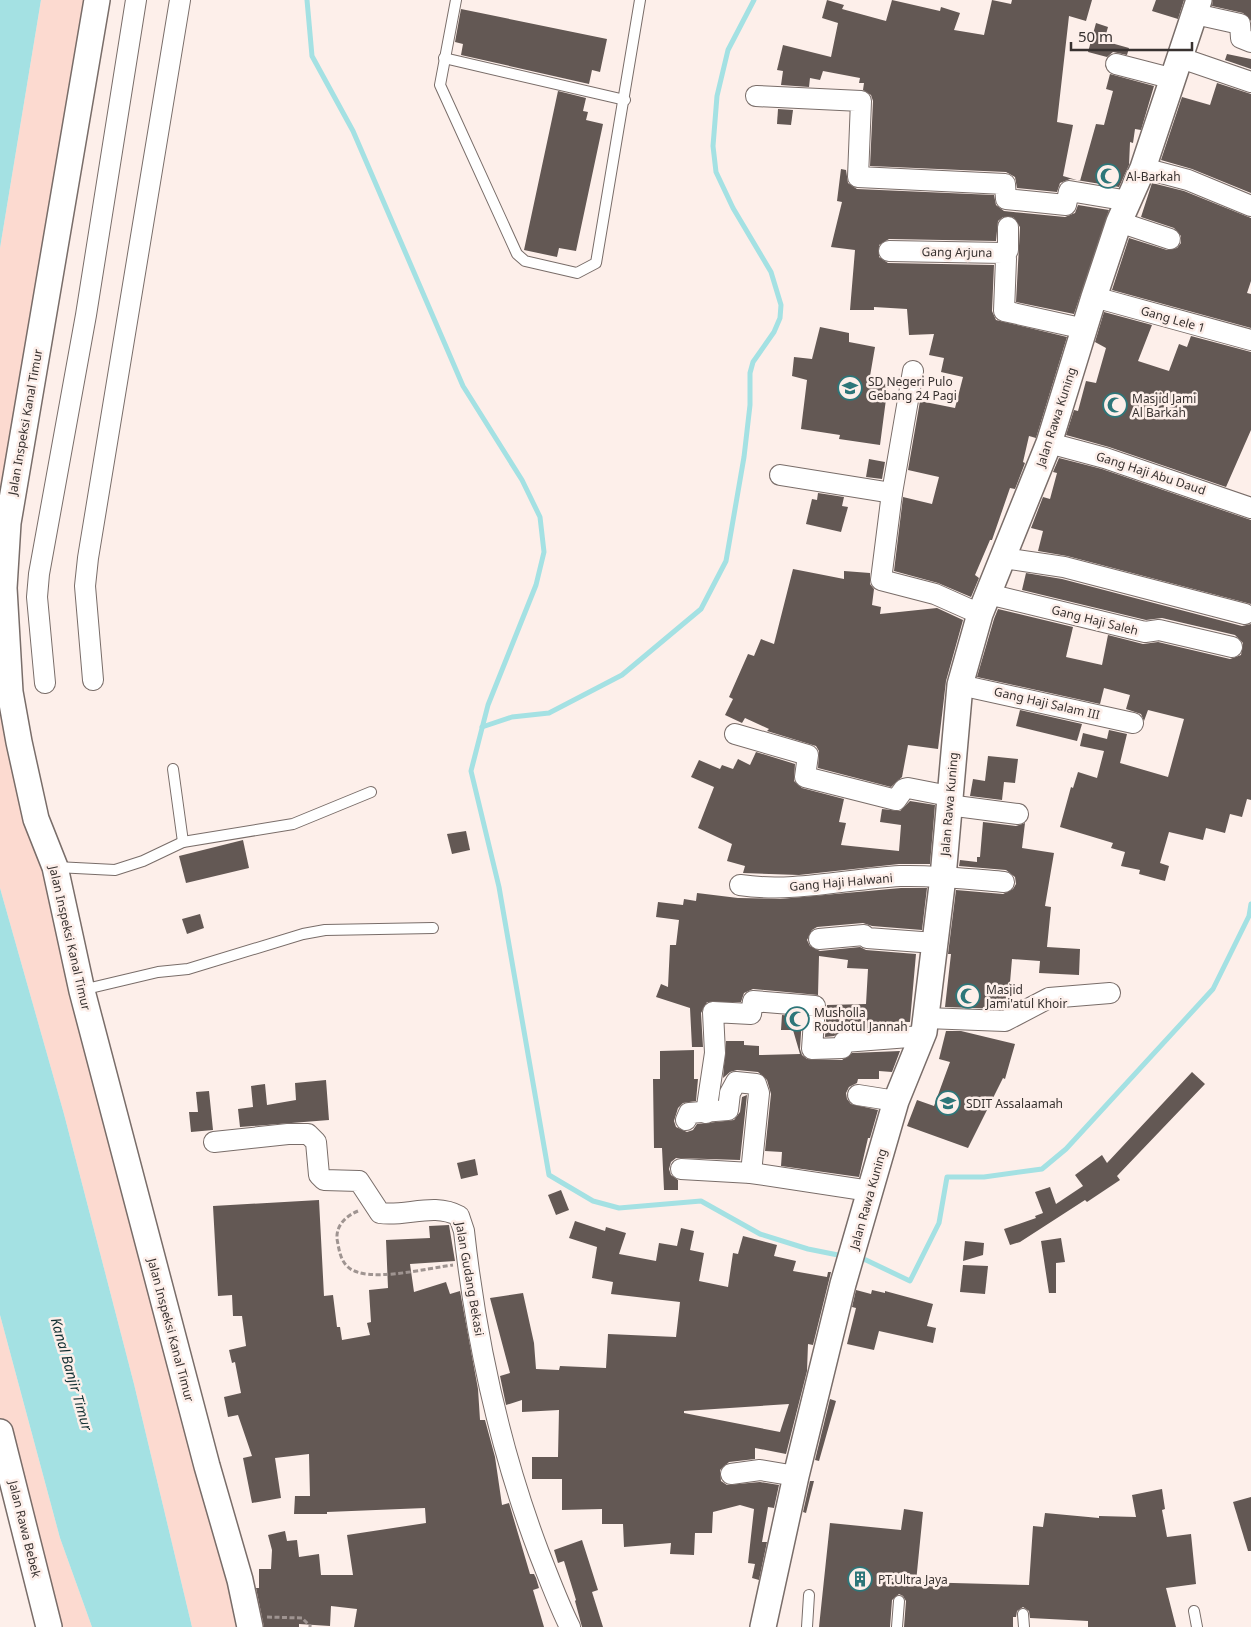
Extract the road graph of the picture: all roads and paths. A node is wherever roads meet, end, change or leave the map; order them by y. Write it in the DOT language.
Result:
graph roads {
  1 [pos="96,0"];
  2 [pos="136,0"];
  3 [pos="180,0"];
  4 [pos="456,0"];
  5 [pos="640,0"];
  6 [pos="1197,7"];
  7 [pos="1251,42"];
  8 [pos="444,58"];
  9 [pos="1116,64"];
  10 [pos="1178,68"];
  11 [pos="1251,82"];
  12 [pos="756,96"];
  13 [pos="625,100"];
  14 [pos="1143,168"];
  15 [pos="1251,206"];
  16 [pos="1124,212"];
  17 [pos="1008,227"];
  18 [pos="1170,239"];
  19 [pos="888,251"];
  20 [pos="1005,254"];
  21 [pos="1094,296"];
  22 [pos="1085,328"];
  23 [pos="1251,340"];
  24 [pos="913,371"];
  25 [pos="1049,443"];
  26 [pos="780,474"];
  27 [pos="892,493"];
  28 [pos="1251,508"];
  29 [pos="1003,558"];
  30 [pos="984,604"];
  31 [pos="1245,614"];
  32 [pos="1232,647"];
  33 [pos="93,680"];
  34 [pos="45,683"];
  35 [pos="960,684"];
  36 [pos="1133,723"];
  37 [pos="735,734"];
  38 [pos="173,768"];
  39 [pos="371,792"];
  40 [pos="949,800"];
  41 [pos="1018,814"];
  42 [pos="183,842"];
  43 [pos="55,867"];
  44 [pos="943,877"];
  45 [pos="1004,882"];
  46 [pos="740,885"];
  47 [pos="433,928"];
  48 [pos="819,939"];
  49 [pos="935,943"];
  50 [pos="82,991"];
  51 [pos="1110,993"];
  52 [pos="924,1027"];
  53 [pos="858,1095"];
  54 [pos="896,1101"];
  55 [pos="706,1113"];
  56 [pos="686,1120"];
  57 [pos="214,1142"];
  58 [pos="681,1169"];
  59 [pos="751,1173"];
  60 [pos="870,1190"];
  61 [pos="376,1209"];
  62 [pos="468,1263"];
  63 [pos="0,1432"];
  64 [pos="731,1474"];
  65 [pos="796,1476"];
  66 [pos="809,1595"];
  67 [pos="899,1601"];
  68 [pos="1194,1611"];
  69 [pos="1023,1614"];
  70 [pos="249,1622"];
  71 [pos="49,1627"];
  72 [pos="311,1627"];
  73 [pos="570,1627"];
  74 [pos="763,1627"];
  75 [pos="807,1627"];
  76 [pos="897,1627"];
  77 [pos="1024,1627"];
  78 [pos="1197,1627"];
  1 -- 43 [label="street, Jalan Inspeksi Kanal Timur"];
  2 -- 34 [label="street"];
  3 -- 33 [label="street"];
  4 -- 8 [label="lane"];
  5 -- 13 [label="lane"];
  6 -- 7 [label="street"];
  6 -- 10 [label="street, Jalan Rawa Kuning"];
  8 -- 13 [label="lane"];
  8 -- 13 [label="lane"];
  9 -- 10 [label="street"];
  10 -- 11 [label="street"];
  10 -- 14 [label="street, Jalan Rawa Kuning"];
  12 -- 16 [label="street"];
  14 -- 15 [label="street"];
  14 -- 16 [label="street, Jalan Rawa Kuning"];
  16 -- 18 [label="street"];
  16 -- 21 [label="street, Jalan Rawa Kuning"];
  17 -- 20 [label="street"];
  19 -- 20 [label="street, Gang Arjuna"];
  20 -- 22 [label="street, Gang Arjuna"];
  21 -- 22 [label="street, Jalan Rawa Kuning"];
  21 -- 23 [label="street, Gang Lele 1"];
  22 -- 25 [label="street, Jalan Rawa Kuning"];
  24 -- 27 [label="street"];
  25 -- 28 [label="street, Gang Haji Abu Daud"];
  25 -- 29 [label="street, Jalan Rawa Kuning"];
  26 -- 27 [label="street"];
  27 -- 30 [label="street, Gang Haji Saleh"];
  29 -- 30 [label="street, Jalan Rawa Kuning"];
  29 -- 31 [label="street"];
  30 -- 32 [label="street, Gang Haji Saleh"];
  30 -- 35 [label="street, Jalan Rawa Kuning"];
  35 -- 36 [label="street, Gang Haji Salam III"];
  35 -- 40 [label="street, Jalan Rawa Kuning"];
  37 -- 40 [label="street"];
  38 -- 42 [label="lane"];
  39 -- 42 [label="lane"];
  40 -- 41 [label="street"];
  40 -- 44 [label="street, Jalan Rawa Kuning"];
  42 -- 43 [label="lane"];
  43 -- 50 [label="street, Jalan Inspeksi Kanal Timur"];
  44 -- 45 [label="street, Gang Haji Halwani"];
  44 -- 46 [label="street, Gang Haji Halwani"];
  44 -- 49 [label="street, Jalan Rawa Kuning"];
  47 -- 50 [label="lane"];
  48 -- 49 [label="street"];
  49 -- 52 [label="street, Jalan Rawa Kuning"];
  50 -- 70 [label="street, Jalan Inspeksi Kanal Timur"];
  51 -- 52 [label="street"];
  52 -- 54 [label="street, Jalan Rawa Kuning"];
  52 -- 55 [label="street"];
  53 -- 54 [label="street"];
  54 -- 60 [label="street, Jalan Rawa Kuning"];
  55 -- 56 [label="street"];
  55 -- 59 [label="street"];
  57 -- 61 [label="street"];
  58 -- 59 [label="street"];
  59 -- 60 [label="street"];
  60 -- 65 [label="street, Jalan Rawa Kuning"];
  61 -- 62 [label="street, Jalan Gudang Bekasi"];
  61 -- 62 [label="path"];
  62 -- 73 [label="street, Jalan Gudang Bekasi"];
  63 -- 71 [label="street, Jalan Rawa Bebek"];
  64 -- 65 [label="street"];
  65 -- 74 [label="street, Jalan Rawa Kuning"];
  66 -- 75 [label="lane"];
  67 -- 76 [label="lane"];
  68 -- 78 [label="lane"];
  69 -- 77 [label="lane"];
  70 -- 72 [label="path"];
}
